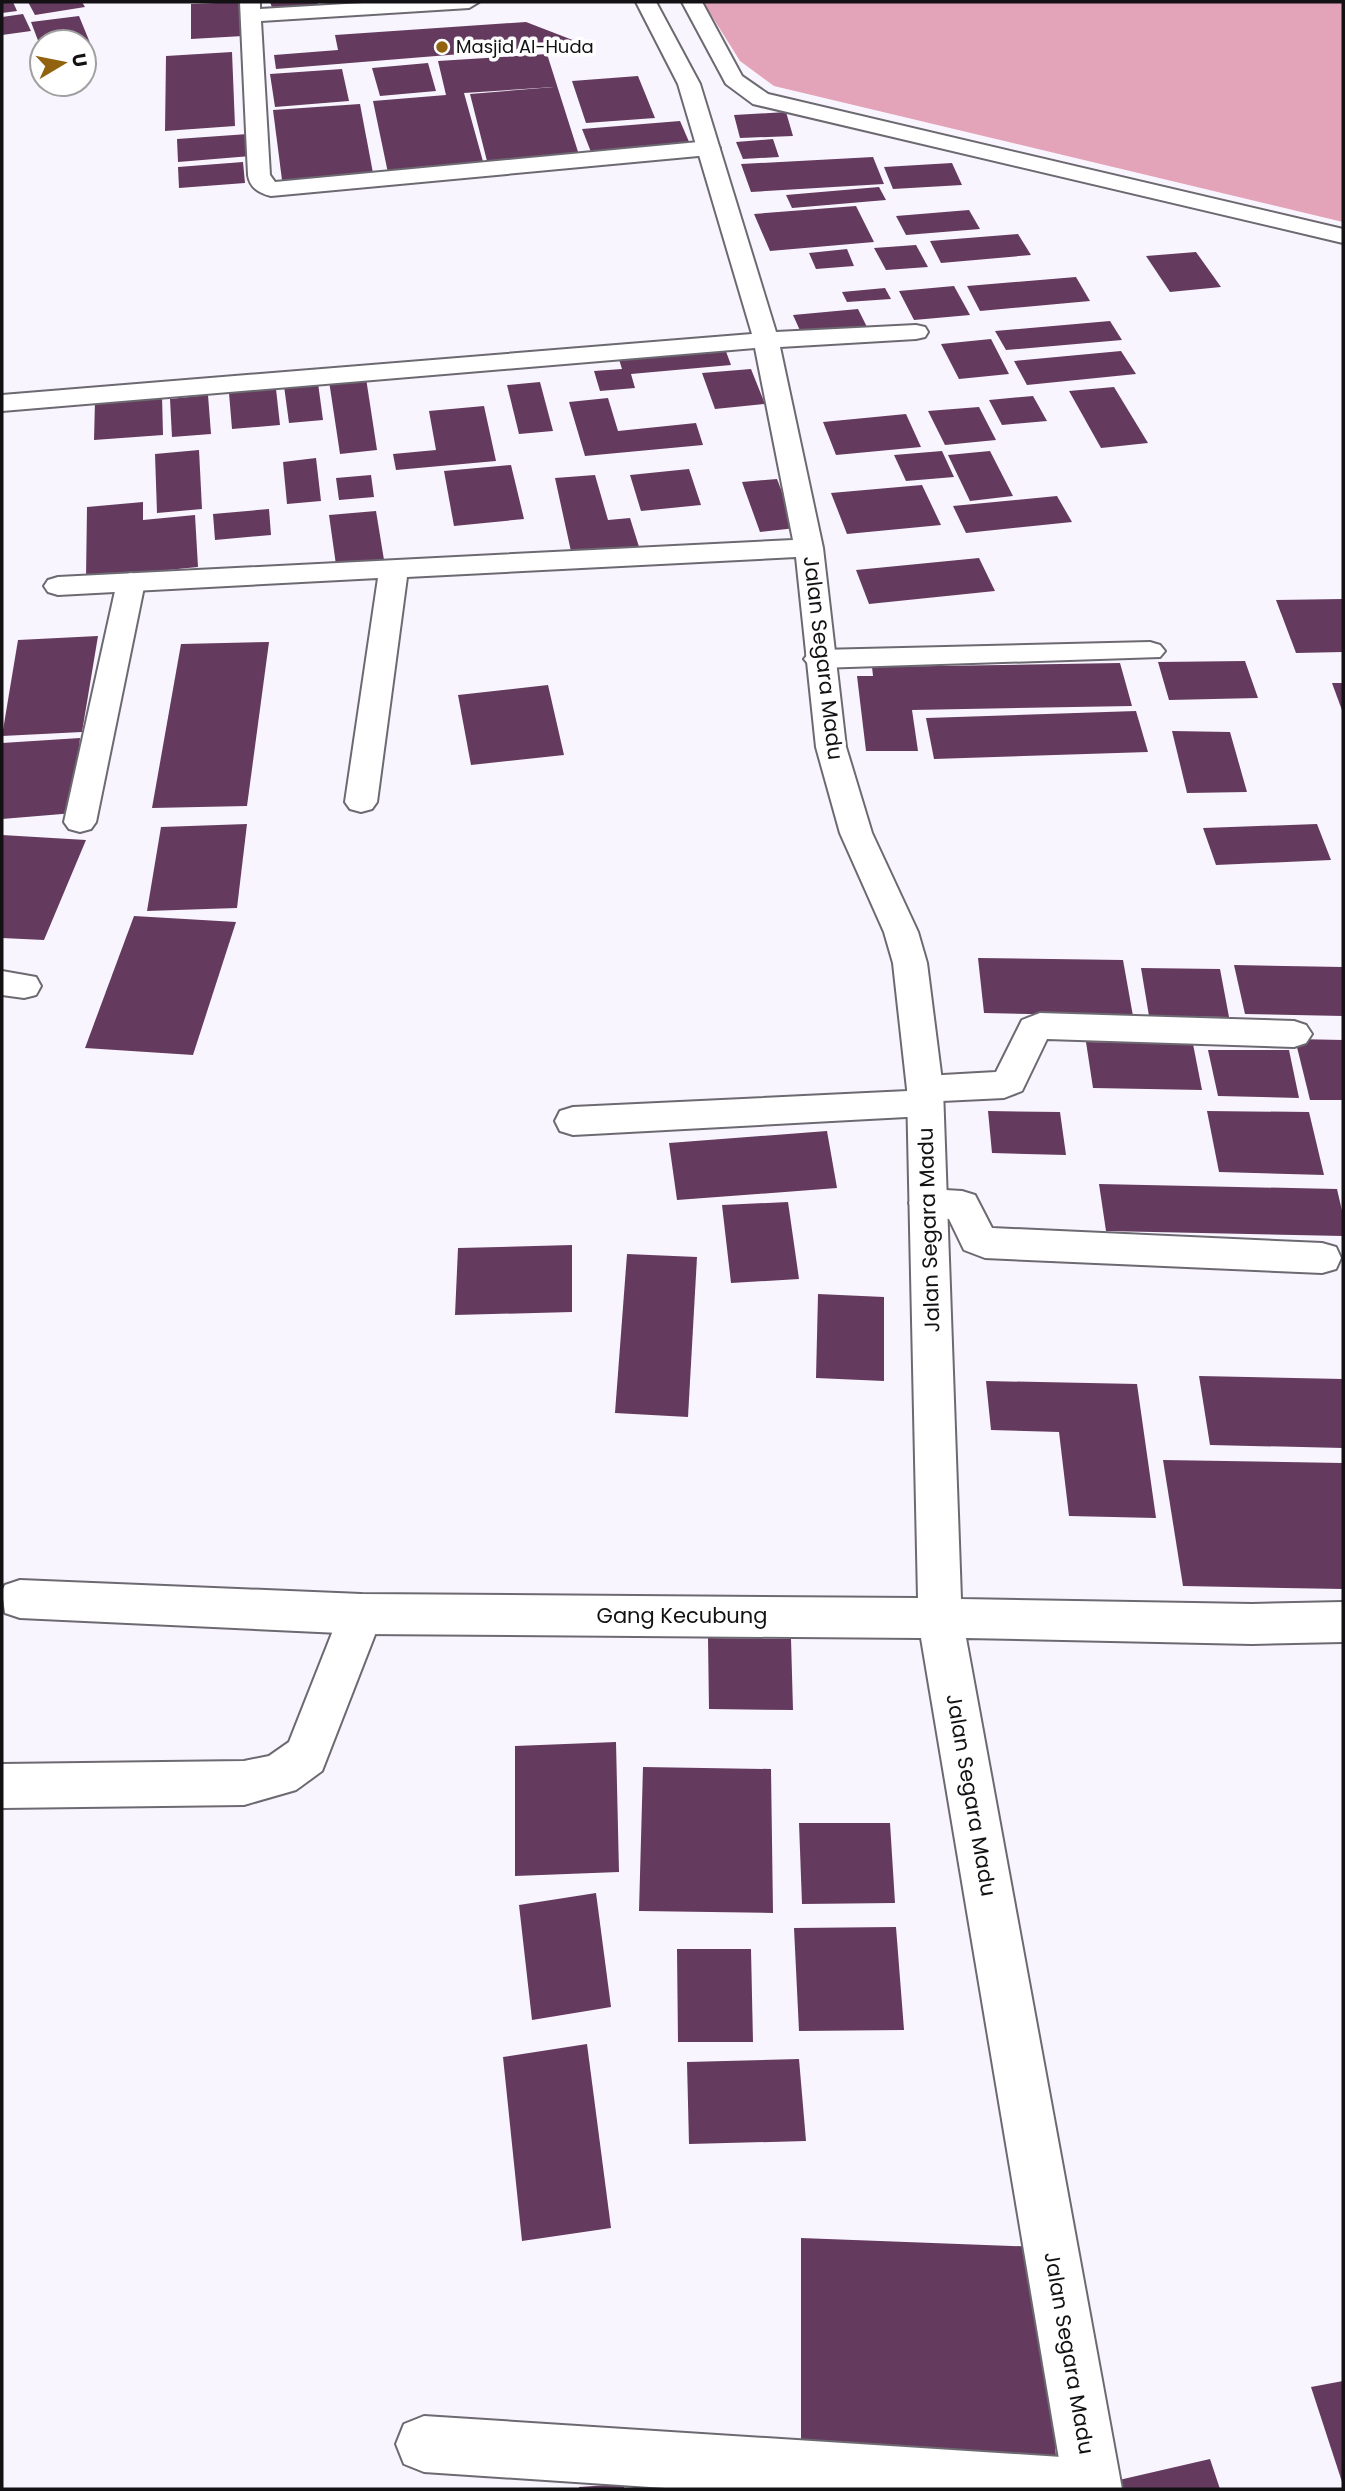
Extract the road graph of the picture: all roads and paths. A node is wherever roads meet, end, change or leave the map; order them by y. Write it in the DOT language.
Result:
graph roads {
  1 [pos="469,2"];
  2 [pos="646,2"];
  3 [pos="692,2"];
  4 [pos="251,9"];
  5 [pos="733,80"];
  6 [pos="689,84"];
  7 [pos="709,148"];
  8 [pos="1343,236"];
  9 [pos="916,332"];
  10 [pos="766,340"];
  11 [pos="2,403"];
  12 [pos="809,548"];
  13 [pos="394,567"];
  14 [pos="131,582"];
  15 [pos="58,586"];
  16 [pos="1150,651"];
  17 [pos="819,659"];
  18 [pos="361,802"];
  19 [pos="80,822"];
  20 [pos="1294,1034"];
  21 [pos="925,1096"];
  22 [pos="573,1121"];
  23 [pos="929,1203"];
  24 [pos="1322,1258"];
  25 [pos="20,1599"];
  26 [pos="361,1614"];
  27 [pos="940,1618"];
  28 [pos="1343,1622"];
  29 [pos="2,1786"];
  30 [pos="424,2444"];
  31 [pos="1093,2488"];
  1 -- 4 [label="street"];
  2 -- 6 [label="street, Jalan Segara Madu"];
  3 -- 5 [label="street"];
  4 -- 7 [label="street"];
  5 -- 6 [label="street"];
  5 -- 8 [label="street"];
  6 -- 7 [label="street, Jalan Segara Madu"];
  7 -- 10 [label="street, Jalan Segara Madu"];
  9 -- 10 [label="street"];
  10 -- 11 [label="street"];
  10 -- 12 [label="street, Jalan Segara Madu"];
  12 -- 13 [label="street"];
  12 -- 17 [label="street, Jalan Segara Madu"];
  13 -- 14 [label="street"];
  13 -- 18 [label="street"];
  14 -- 15 [label="street"];
  14 -- 19 [label="street"];
  16 -- 17 [label="street"];
  17 -- 21 [label="street, Jalan Segara Madu"];
  20 -- 21 [label="street"];
  21 -- 22 [label="street"];
  21 -- 23 [label="street, Jalan Segara Madu"];
  23 -- 24 [label="street"];
  23 -- 27 [label="street, Jalan Segara Madu"];
  25 -- 26 [label="street, Gang Kecubung"];
  26 -- 27 [label="street, Gang Kecubung"];
  26 -- 29 [label="street"];
  27 -- 28 [label="street, Gang Kecubung"];
  27 -- 31 [label="street, Jalan Segara Madu"];
  30 -- 31 [label="street"];
}
